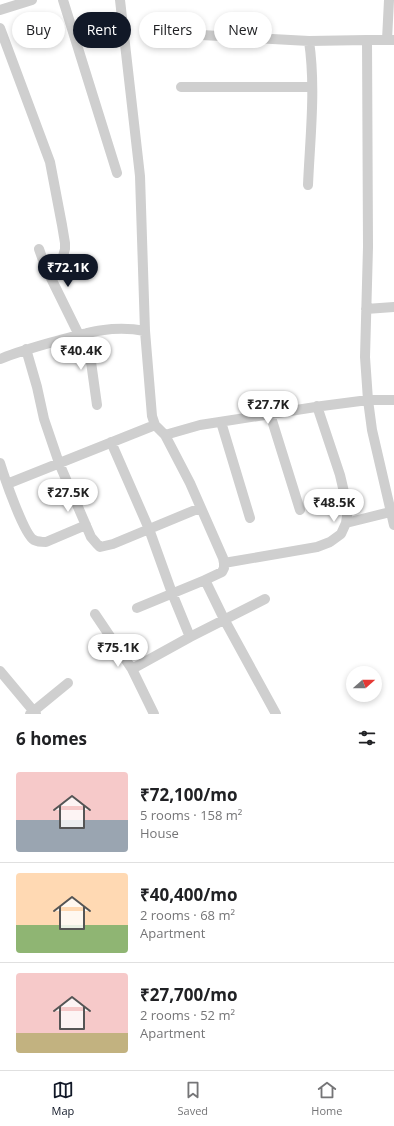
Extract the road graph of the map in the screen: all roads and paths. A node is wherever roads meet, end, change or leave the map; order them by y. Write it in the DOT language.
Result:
graph roads {
  1 [pos="32,0"];
  2 [pos="63,0"];
  3 [pos="120,0"];
  4 [pos="389,0"];
  5 [pos="0,10"];
  6 [pos="0,28"];
  7 [pos="206,35"];
  8 [pos="367,40"];
  9 [pos="390,40"];
  10 [pos="309,41"];
  11 [pos="312,87"];
  12 [pos="181,88"];
  13 [pos="117,173"];
  14 [pos="308,185"];
  15 [pos="39,249"];
  16 [pos="46,266"];
  17 [pos="394,307"];
  18 [pos="366,309"];
  19 [pos="145,331"];
  20 [pos="83,334"];
  21 [pos="26,349"];
  22 [pos="0,358"];
  23 [pos="368,400"];
  24 [pos="394,400"];
  25 [pos="97,405"];
  26 [pos="317,406"];
  27 [pos="270,414"];
  28 [pos="221,422"];
  29 [pos="155,425"];
  30 [pos="165,435"];
  31 [pos="111,442"];
  32 [pos="0,463"];
  33 [pos="59,463"];
  34 [pos="7,484"];
  35 [pos="200,508"];
  36 [pos="300,510"];
  37 [pos="392,511"];
  38 [pos="250,518"];
  39 [pos="346,523"];
  40 [pos="86,525"];
  41 [pos="394,525"];
  42 [pos="149,529"];
  43 [pos="224,563"];
  44 [pos="206,580"];
  45 [pos="172,593"];
  46 [pos="265,599"];
  47 [pos="137,608"];
  48 [pos="95,614"];
  49 [pos="224,620"];
  50 [pos="190,637"];
  51 [pos="132,669"];
  52 [pos="0,671"];
  53 [pos="68,683"];
  54 [pos="33,713"];
  55 [pos="154,714"];
  56 [pos="276,714"];
  1 -- 5 [label="street"];
  2 -- 13 [label="street"];
  3 -- 19 [label="street"];
  4 -- 9 [label="street"];
  6 -- 16 [label="street"];
  7 -- 10 [label="street"];
  8 -- 9 [label="street"];
  8 -- 10 [label="street"];
  8 -- 18 [label="street"];
  10 -- 11 [label="street"];
  11 -- 12 [label="street"];
  11 -- 14 [label="street"];
  15 -- 16 [label="street"];
  16 -- 20 [label="street"];
  17 -- 18 [label="street"];
  18 -- 23 [label="street"];
  19 -- 20 [label="street"];
  19 -- 29 [label="street"];
  20 -- 21 [label="street"];
  20 -- 25 [label="street"];
  21 -- 22 [label="street"];
  21 -- 33 [label="street"];
  23 -- 24 [label="street"];
  23 -- 26 [label="street"];
  23 -- 37 [label="street"];
  26 -- 27 [label="street"];
  26 -- 39 [label="street"];
  27 -- 28 [label="street"];
  27 -- 36 [label="street"];
  28 -- 30 [label="street"];
  28 -- 38 [label="street"];
  29 -- 30 [label="street"];
  29 -- 31 [label="street"];
  30 -- 35 [label="street"];
  31 -- 33 [label="street"];
  31 -- 42 [label="street"];
  32 -- 34 [label="street"];
  33 -- 34 [label="street"];
  33 -- 40 [label="street"];
  34 -- 40 [label="street"];
  35 -- 42 [label="street"];
  35 -- 43 [label="street"];
  37 -- 39 [label="street"];
  37 -- 41 [label="street"];
  39 -- 43 [label="street"];
  40 -- 42 [label="street"];
  42 -- 45 [label="street"];
  43 -- 44 [label="street"];
  44 -- 45 [label="street"];
  44 -- 49 [label="street"];
  45 -- 47 [label="street"];
  45 -- 50 [label="street"];
  46 -- 49 [label="street"];
  48 -- 51 [label="street"];
  49 -- 50 [label="street"];
  49 -- 56 [label="street"];
  50 -- 51 [label="street"];
  51 -- 55 [label="street"];
  52 -- 54 [label="street"];
  53 -- 54 [label="street"];
}
